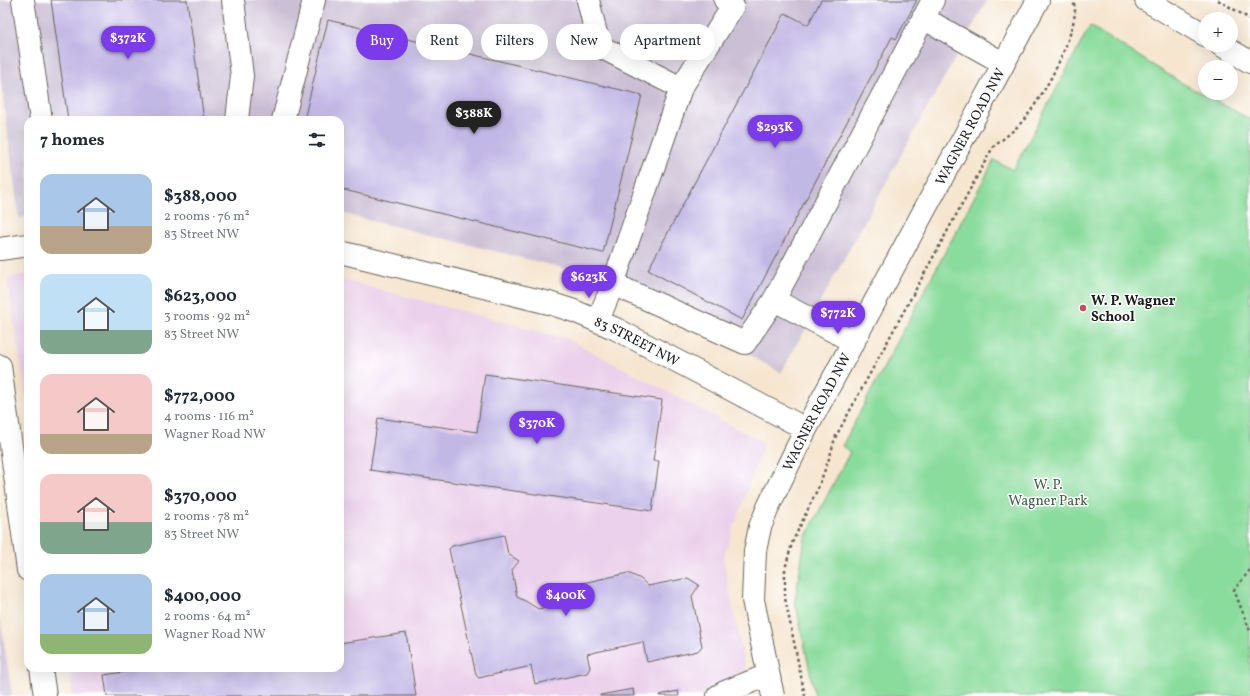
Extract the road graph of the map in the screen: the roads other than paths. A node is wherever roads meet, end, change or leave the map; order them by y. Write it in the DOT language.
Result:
graph roads {
  1 [pos="23,0"];
  2 [pos="233,0"];
  3 [pos="314,0"];
  4 [pos="588,0"];
  5 [pos="725,0"];
  6 [pos="1038,0"];
  7 [pos="1146,0"];
  8 [pos="928,9"];
  9 [pos="1198,31"];
  10 [pos="1233,52"];
  11 [pos="1250,62"];
  12 [pos="1003,63"];
  13 [pos="681,88"];
  14 [pos="40,116"];
  15 [pos="237,116"];
  16 [pos="284,116"];
  17 [pos="24,246"];
  18 [pos="0,249"];
  19 [pos="344,253"];
  20 [pos="613,284"];
  21 [pos="774,300"];
  22 [pos="598,320"];
  23 [pos="854,342"];
  24 [pos="0,366"];
  25 [pos="806,429"];
  26 [pos="24,541"];
  27 [pos="42,672"];
  28 [pos="770,686"];
  29 [pos="45,696"];
  30 [pos="718,696"];
  1 -- 14 [label="street"];
  2 -- 15 [label="street"];
  3 -- 16 [label="street"];
  4 -- 13 [label="street"];
  5 -- 13 [label="street"];
  6 -- 12 [label="street, WAGNER ROAD NW"];
  7 -- 9 [label="street"];
  8 -- 12 [label="street"];
  8 -- 21 [label="street"];
  10 -- 11 [label="street"];
  12 -- 23 [label="street, WAGNER ROAD NW"];
  13 -- 20 [label="street"];
  17 -- 18 [label="street"];
  19 -- 22 [label="street, 83 STREET NW"];
  20 -- 21 [label="street"];
  20 -- 22 [label="street"];
  21 -- 23 [label="street"];
  22 -- 25 [label="street, 83 STREET NW"];
  23 -- 25 [label="street, WAGNER ROAD NW"];
  24 -- 26 [label="street"];
  25 -- 28 [label="street, WAGNER ROAD NW"];
  27 -- 29 [label="street"];
  28 -- 30 [label="street"];
}
